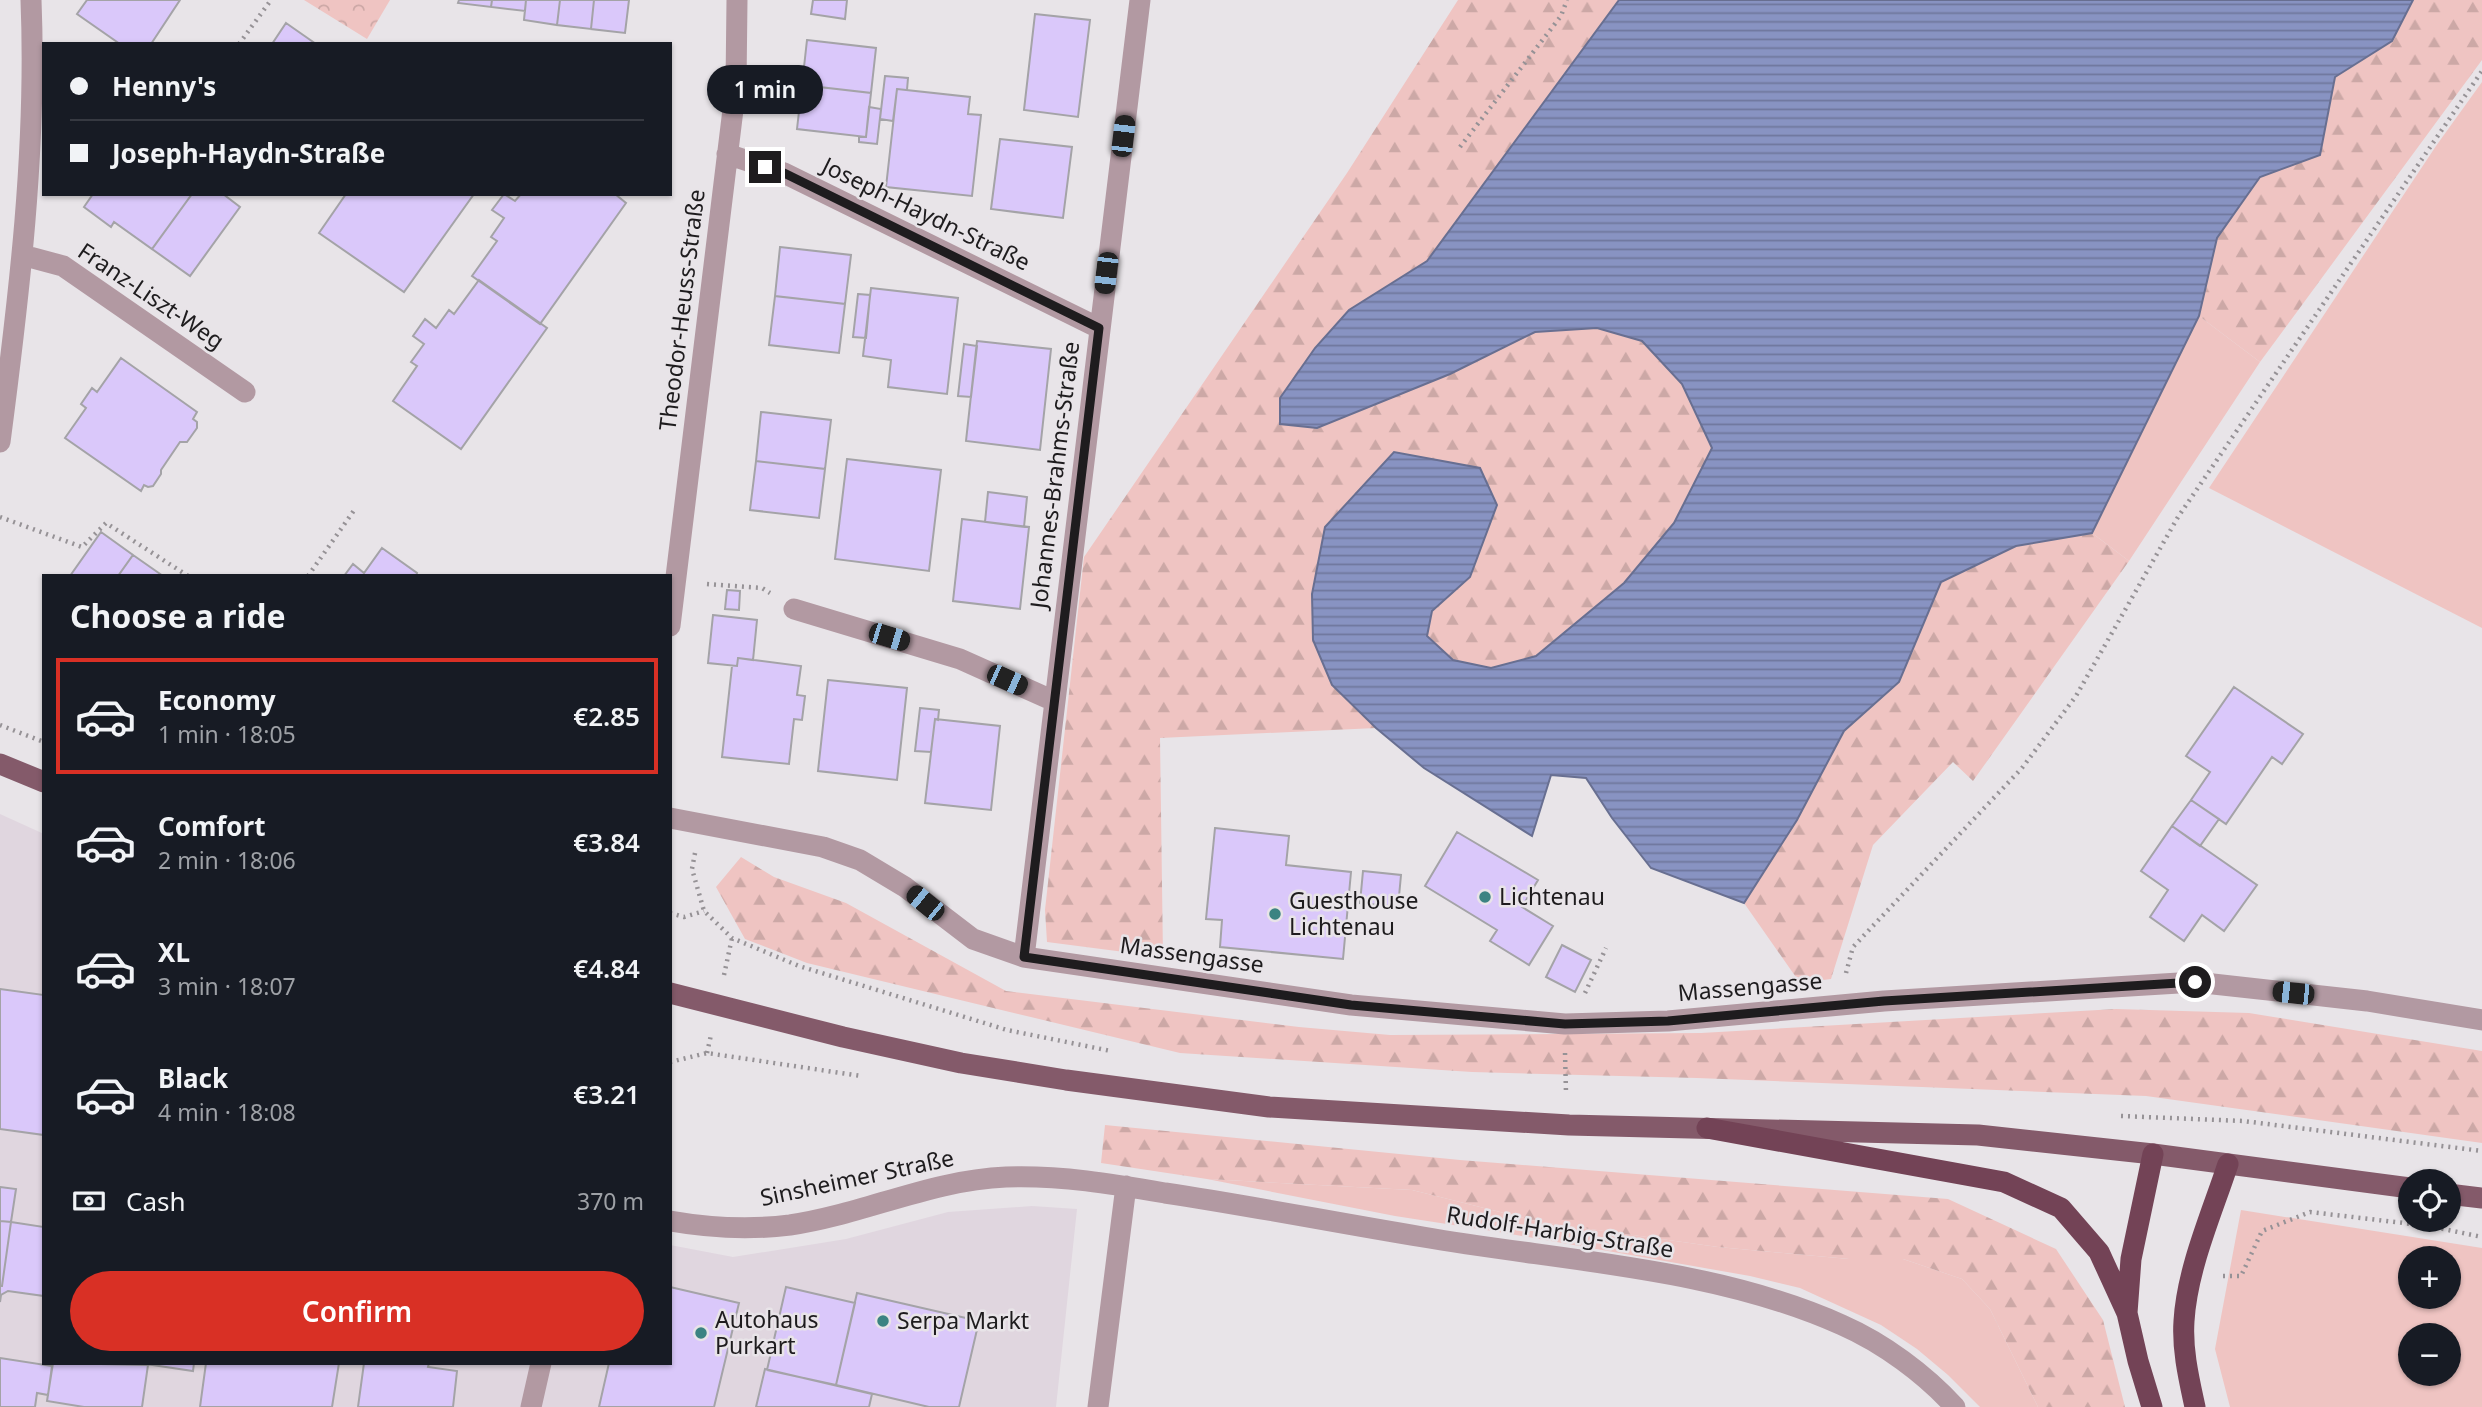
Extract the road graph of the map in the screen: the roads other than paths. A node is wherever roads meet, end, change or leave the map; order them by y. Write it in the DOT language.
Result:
graph roads {
  1 [pos="31,0"];
  2 [pos="737,0"];
  3 [pos="1140,0"];
  4 [pos="727,154"];
  5 [pos="22,256"];
  6 [pos="10,291"];
  7 [pos="1099,328"];
  8 [pos="245,392"];
  9 [pos="0,442"];
  10 [pos="794,609"];
  11 [pos="672,611"];
  12 [pos="1054,701"];
  13 [pos="0,764"];
  14 [pos="42,781"];
  15 [pos="672,818"];
  16 [pos="1024,957"];
  17 [pos="672,994"];
  18 [pos="2482,1020"];
  19 [pos="1707,1128"];
  20 [pos="2153,1154"];
  21 [pos="2228,1164"];
  22 [pos="1056,1177"];
  23 [pos="1126,1186"];
  24 [pos="2398,1186"];
  25 [pos="2461,1196"];
  26 [pos="2482,1198"];
  27 [pos="672,1221"];
  28 [pos="2127,1313"];
  29 [pos="541,1365"];
  30 [pos="531,1407"];
  31 [pos="1098,1407"];
  32 [pos="1955,1407"];
  33 [pos="2152,1407"];
  34 [pos="2196,1407"];
  1 -- 5 [label="street"];
  2 -- 4 [label="street, Theodor-Heuss-Straße"];
  3 -- 7 [label="street, Johannes-Brahms-Straße"];
  4 -- 7 [label="street, Joseph-Haydn-Straße"];
  4 -- 11 [label="street, Theodor-Heuss-Straße"];
  5 -- 6 [label="street"];
  5 -- 8 [label="street, Franz-Liszt-Weg"];
  6 -- 9 [label="street"];
  7 -- 12 [label="street, Johannes-Brahms-Straße"];
  10 -- 12 [label="street"];
  12 -- 16 [label="street, Johannes-Brahms-Straße"];
  13 -- 14 [label="main road"];
  15 -- 16 [label="street, Massengasse"];
  16 -- 18 [label="street, Massengasse"];
  17 -- 19 [label="main road"];
  19 -- 20 [label="main road"];
  19 -- 28 [label="highway"];
  20 -- 21 [label="main road"];
  20 -- 28 [label="highway"];
  21 -- 24 [label="main road"];
  21 -- 34 [label="highway"];
  22 -- 23 [label="street, Rudolf-Harbig-Straße"];
  22 -- 27 [label="street, Sinsheimer Straße"];
  23 -- 31 [label="street"];
  23 -- 32 [label="street, Rudolf-Harbig-Straße"];
  25 -- 26 [label="main road"];
  28 -- 33 [label="highway"];
  29 -- 30 [label="street"];
}
